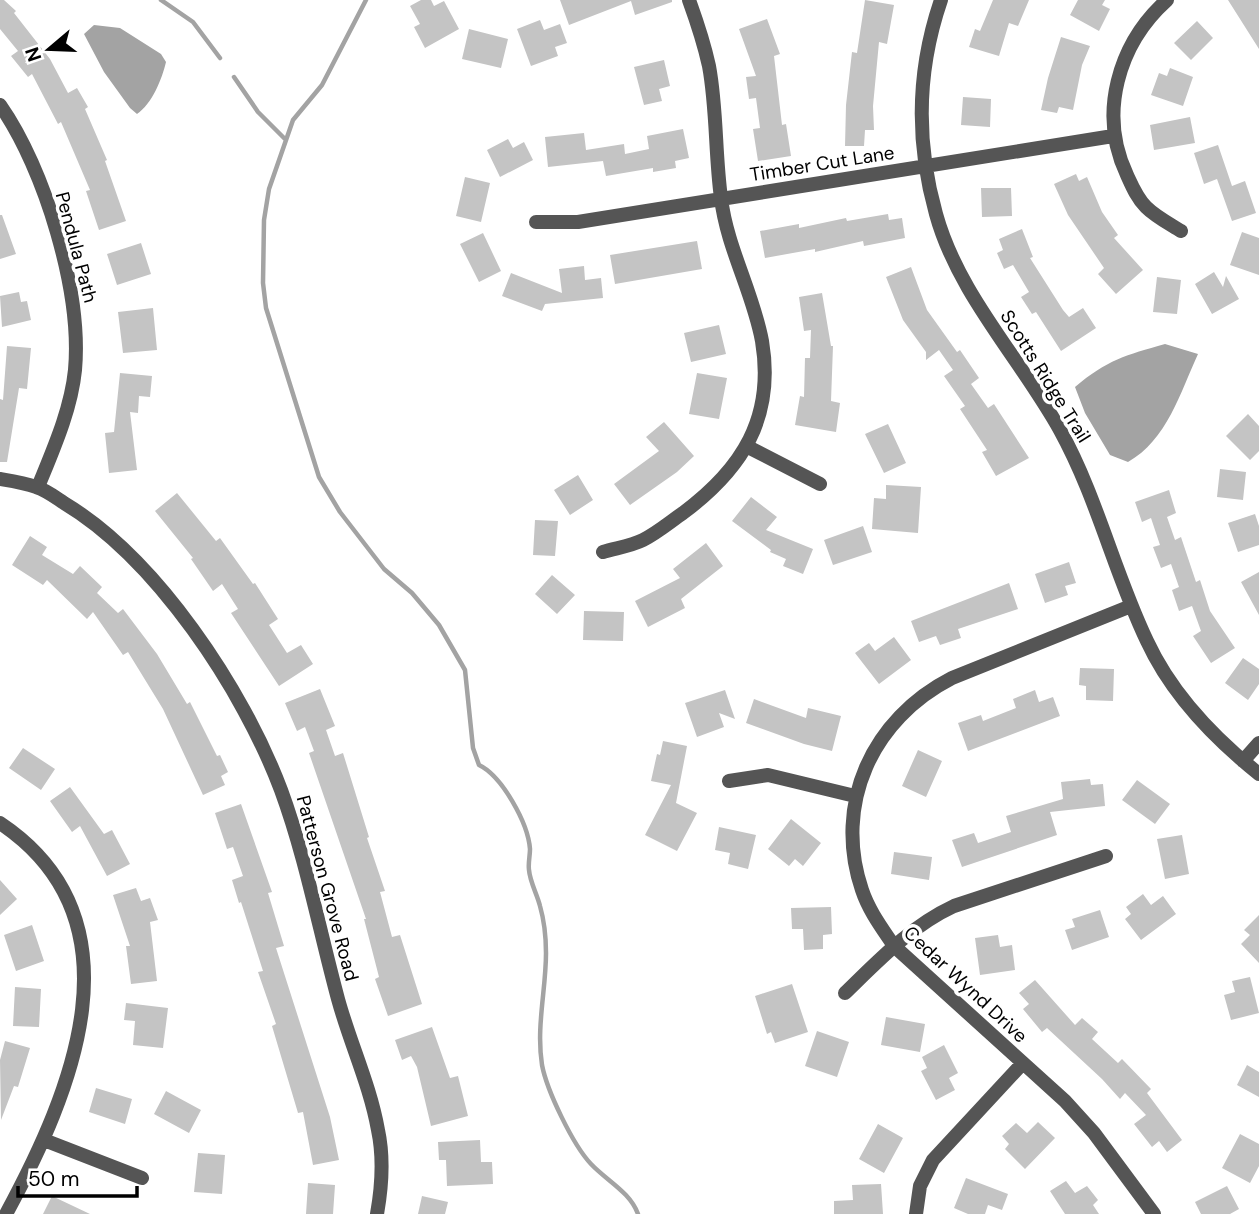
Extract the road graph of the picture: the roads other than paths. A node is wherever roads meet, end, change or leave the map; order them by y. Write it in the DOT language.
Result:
graph roads {
  1 [pos="689,0"];
  2 [pos="941,0"];
  3 [pos="1167,0"];
  4 [pos="0,105"];
  5 [pos="1114,136"];
  6 [pos="925,166"];
  7 [pos="721,198"];
  8 [pos="536,222"];
  9 [pos="1181,231"];
  10 [pos="748,447"];
  11 [pos="0,479"];
  12 [pos="820,484"];
  13 [pos="38,487"];
  14 [pos="603,552"];
  15 [pos="1131,606"];
  16 [pos="1259,743"];
  17 [pos="1244,761"];
  18 [pos="1259,774"];
  19 [pos="729,781"];
  20 [pos="855,796"];
  21 [pos="0,823"];
  22 [pos="1106,856"];
  23 [pos="894,946"];
  24 [pos="845,993"];
  25 [pos="1022,1063"];
  26 [pos="44,1140"];
  27 [pos="142,1178"];
  28 [pos="6,1214"];
  29 [pos="377,1214"];
  30 [pos="916,1214"];
  31 [pos="1154,1214"];
  1 -- 7 [label="street"];
  2 -- 6 [label="street, Scotts Ridge Trail"];
  3 -- 5 [label="street"];
  4 -- 13 [label="street, Pendula Path"];
  5 -- 6 [label="street, Timber Cut Lane"];
  5 -- 9 [label="street"];
  6 -- 7 [label="street, Timber Cut Lane"];
  6 -- 15 [label="street, Scotts Ridge Trail"];
  7 -- 8 [label="street, Timber Cut Lane"];
  7 -- 10 [label="street"];
  10 -- 12 [label="street"];
  10 -- 14 [label="street"];
  11 -- 13 [label="street, Patterson Grove Road"];
  13 -- 29 [label="street, Patterson Grove Road"];
  15 -- 17 [label="street, Scotts Ridge Trail"];
  15 -- 20 [label="street, Cedar Wynd Drive"];
  16 -- 17 [label="street"];
  17 -- 18 [label="street, Scotts Ridge Trail"];
  19 -- 20 [label="street"];
  20 -- 23 [label="street, Cedar Wynd Drive"];
  21 -- 26 [label="street"];
  22 -- 23 [label="street"];
  23 -- 24 [label="street"];
  23 -- 25 [label="street, Cedar Wynd Drive"];
  25 -- 30 [label="street"];
  25 -- 31 [label="street, Cedar Wynd Drive"];
  26 -- 27 [label="street"];
  26 -- 28 [label="street"];
}
